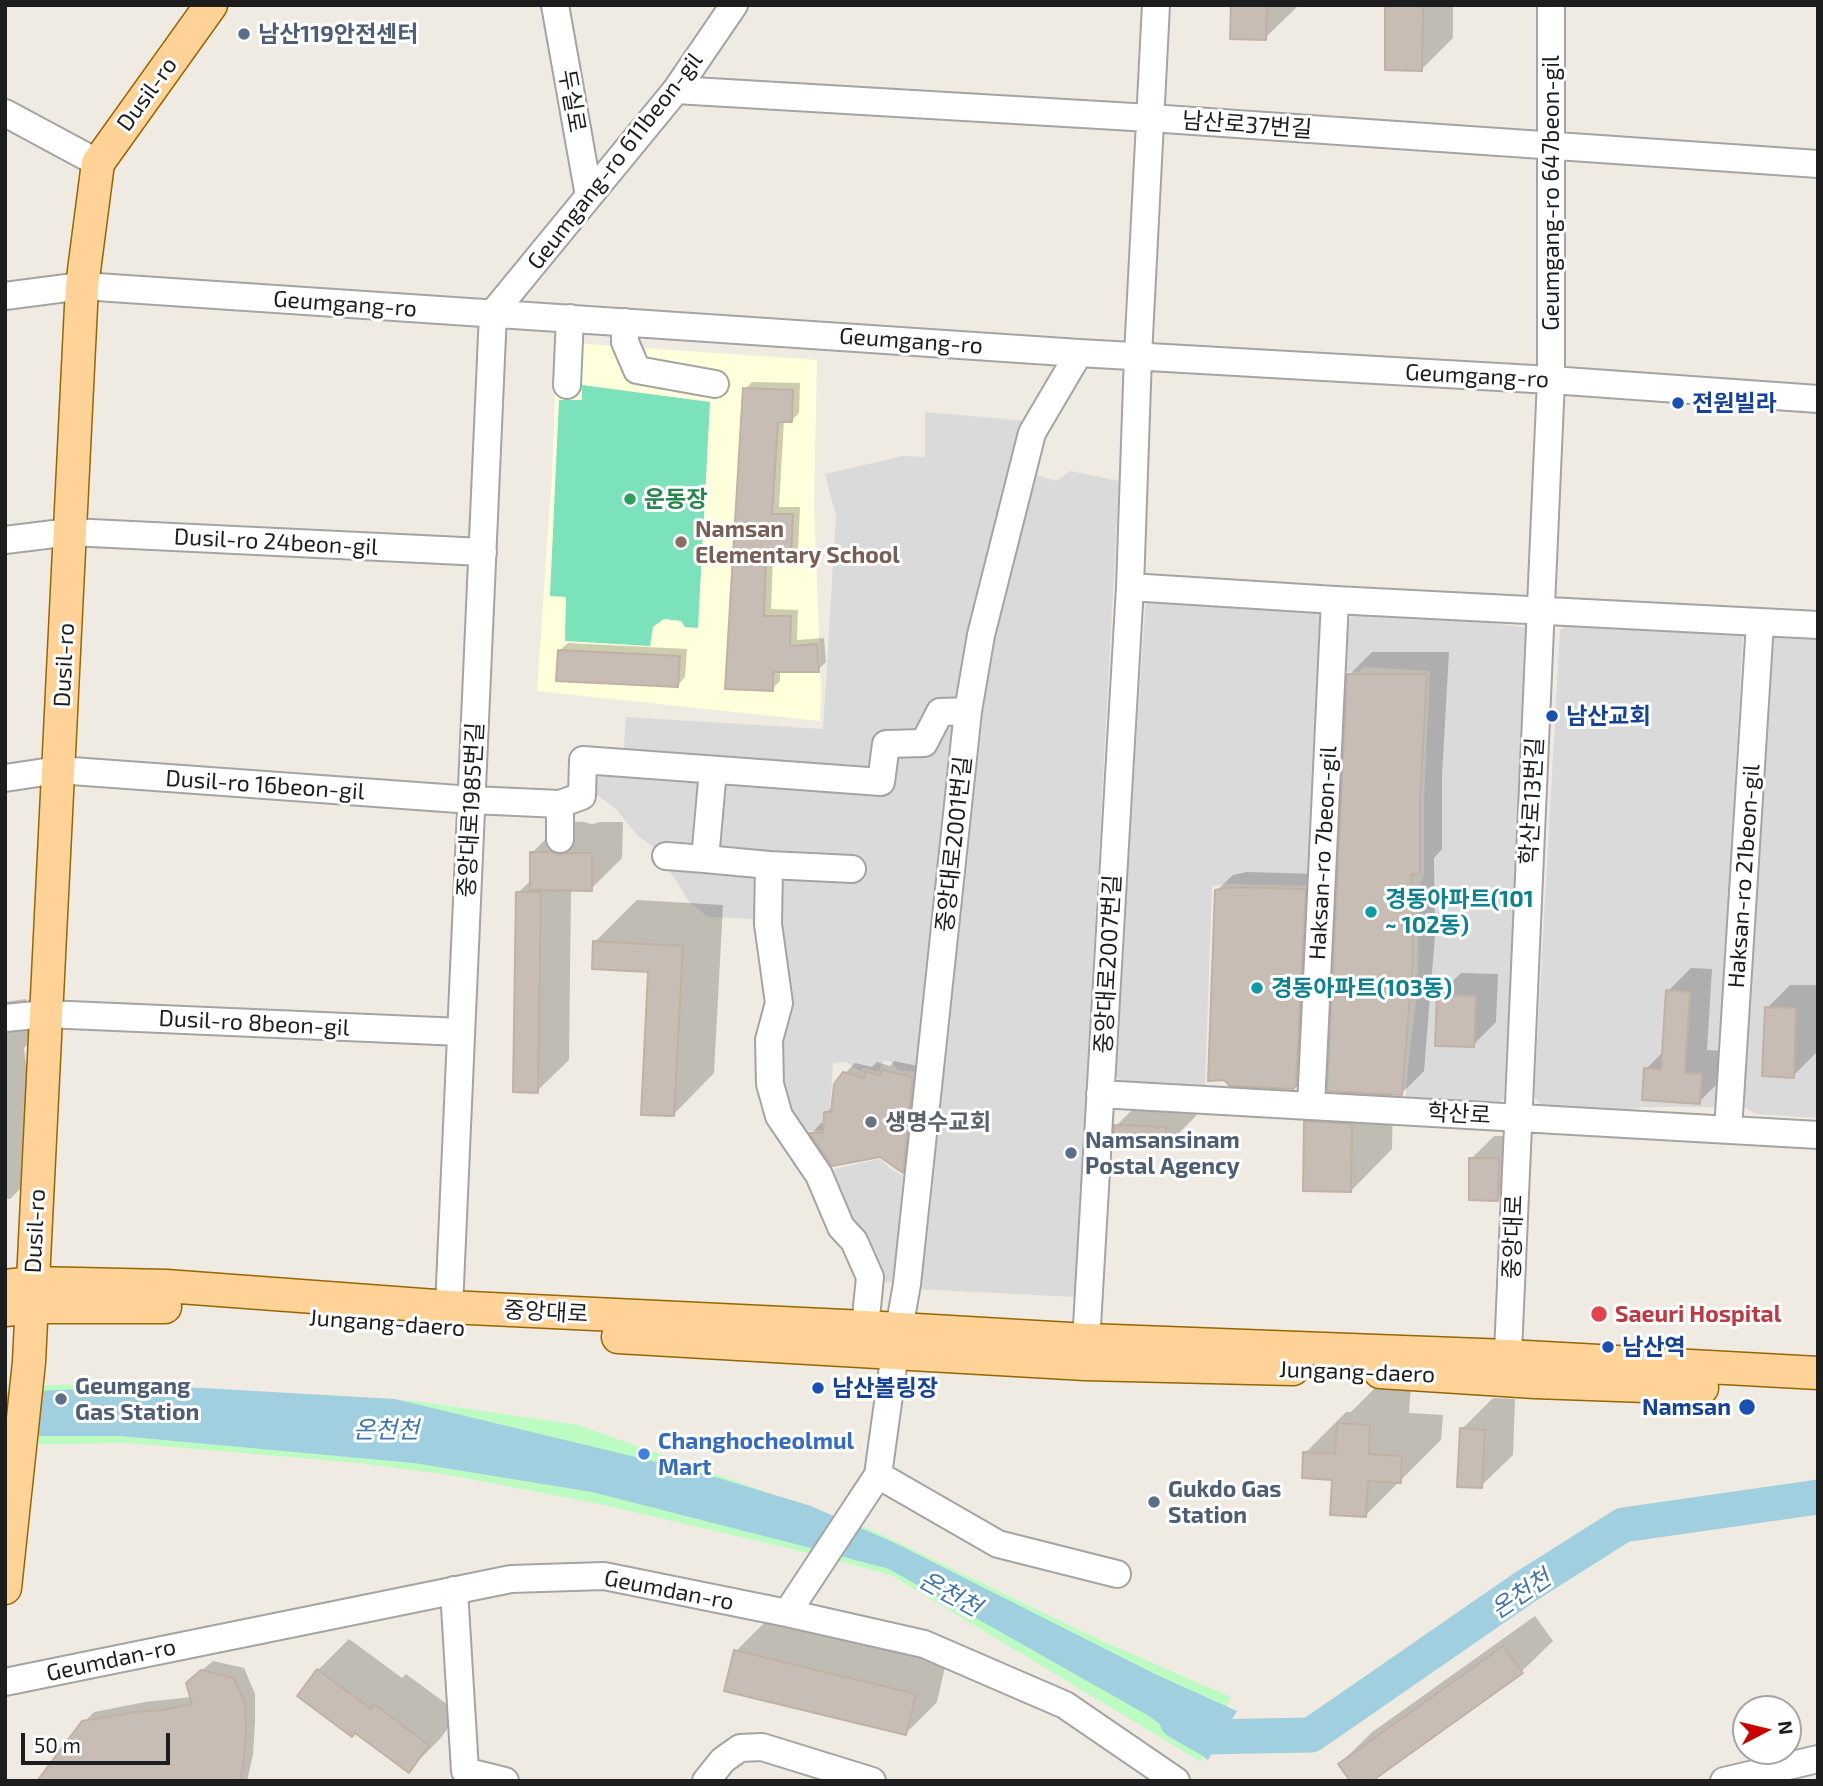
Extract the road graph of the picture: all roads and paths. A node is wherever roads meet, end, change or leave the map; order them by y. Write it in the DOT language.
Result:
graph roads {
  1 [pos="211,5"];
  2 [pos="734,5"];
  3 [pos="1156,5"];
  4 [pos="1550,5"];
  5 [pos="558,8"];
  6 [pos="676,90"];
  7 [pos="5,113"];
  8 [pos="1150,118"];
  9 [pos="1551,146"];
  10 [pos="98,163"];
  11 [pos="1818,164"];
  12 [pos="589,196"];
  13 [pos="82,286"];
  14 [pos="5,296"];
  15 [pos="493,313"];
  16 [pos="570,318"];
  17 [pos="625,322"];
  18 [pos="1079,353"];
  19 [pos="1138,356"];
  20 [pos="1551,380"];
  21 [pos="715,384"];
  22 [pos="567,385"];
  23 [pos="1818,399"];
  24 [pos="70,532"];
  25 [pos="5,540"];
  26 [pos="483,552"];
  27 [pos="1130,587"];
  28 [pos="1335,600"];
  29 [pos="1540,611"];
  30 [pos="1760,623"];
  31 [pos="1818,625"];
  32 [pos="968,711"];
  33 [pos="713,769"];
  34 [pos="58,771"];
  35 [pos="5,778"];
  36 [pos="472,800"];
  37 [pos="560,804"];
  38 [pos="560,839"];
  39 [pos="666,856"];
  40 [pos="705,859"];
  41 [pos="769,865"];
  42 [pos="852,869"];
  43 [pos="46,1014"];
  44 [pos="5,1018"];
  45 [pos="461,1032"];
  46 [pos="1100,1094"];
  47 [pos="1311,1106"];
  48 [pos="1517,1118"];
  49 [pos="1728,1130"];
  50 [pos="1818,1135"];
  51 [pos="19,1296"];
  52 [pos="449,1307"];
  53 [pos="865,1327"];
  54 [pos="897,1341"];
  55 [pos="1086,1352"];
  56 [pos="1507,1368"];
  57 [pos="1818,1373"];
  58 [pos="1818,1392"];
  59 [pos="878,1475"];
  60 [pos="1117,1574"];
  61 [pos="5,1588"];
  62 [pos="454,1590"];
  63 [pos="787,1613"];
  64 [pos="5,1682"];
  65 [pos="1806,1768"];
  66 [pos="466,1776"];
  67 [pos="505,1781"];
  68 [pos="706,1781"];
  69 [pos="872,1781"];
  70 [pos="1176,1781"];
  71 [pos="1724,1781"];
  1 -- 10 [label="main road, Dusil-ro"];
  2 -- 6 [label="street, Geumgang-ro 611beon-gil"];
  3 -- 8 [label="street, 중앙대로2007번길"];
  4 -- 9 [label="street, Geumgang-ro 647beon-gil"];
  5 -- 12 [label="street, 두실로"];
  6 -- 8 [label="street, 남산로37번길"];
  6 -- 12 [label="street, Geumgang-ro 611beon-gil"];
  7 -- 10 [label="street"];
  8 -- 9 [label="street, 남산로37번길"];
  8 -- 19 [label="street, 중앙대로2007번길"];
  9 -- 11 [label="street, 남산로37번길"];
  9 -- 20 [label="street, Geumgang-ro 647beon-gil"];
  10 -- 13 [label="main road, Dusil-ro"];
  12 -- 15 [label="street, Geumgang-ro 611beon-gil"];
  13 -- 14 [label="street, Geumgang-ro"];
  13 -- 15 [label="street, Geumgang-ro"];
  13 -- 24 [label="main road, Dusil-ro"];
  15 -- 16 [label="street, Geumgang-ro"];
  15 -- 26 [label="street, 중앙대로1985번길"];
  16 -- 17 [label="street, Geumgang-ro"];
  16 -- 22 [label="street"];
  17 -- 18 [label="street, Geumgang-ro"];
  17 -- 21 [label="street"];
  18 -- 19 [label="street, Geumgang-ro"];
  18 -- 32 [label="street, 중앙대로2001번길"];
  19 -- 20 [label="street, Geumgang-ro"];
  19 -- 27 [label="street, 중앙대로2007번길"];
  20 -- 23 [label="street, Geumgang-ro"];
  20 -- 29 [label="street, 학산로13번길"];
  24 -- 25 [label="street, Dusil-ro 24beon-gil"];
  24 -- 26 [label="street, Dusil-ro 24beon-gil"];
  24 -- 34 [label="main road, Dusil-ro"];
  26 -- 36 [label="street, 중앙대로1985번길"];
  27 -- 28 [label="street"];
  27 -- 46 [label="street, 중앙대로2007번길"];
  28 -- 29 [label="street"];
  28 -- 47 [label="street, Haksan-ro 7beon-gil"];
  29 -- 30 [label="street"];
  29 -- 48 [label="street, 학산로13번길"];
  30 -- 31 [label="street"];
  30 -- 49 [label="street, Haksan-ro 21beon-gil"];
  32 -- 33 [label="street"];
  32 -- 54 [label="street, 중앙대로2001번길"];
  33 -- 37 [label="street"];
  33 -- 40 [label="street"];
  34 -- 35 [label="street, Dusil-ro 16beon-gil"];
  34 -- 36 [label="street, Dusil-ro 16beon-gil"];
  34 -- 43 [label="main road, Dusil-ro"];
  36 -- 37 [label="street, Dusil-ro 16beon-gil"];
  36 -- 45 [label="street, 중앙대로1985번길"];
  37 -- 38 [label="street"];
  39 -- 40 [label="street"];
  40 -- 41 [label="street"];
  41 -- 42 [label="street"];
  41 -- 53 [label="street"];
  43 -- 44 [label="street, Dusil-ro 8beon-gil"];
  43 -- 45 [label="street, Dusil-ro 8beon-gil"];
  43 -- 51 [label="main road, Dusil-ro"];
  45 -- 52 [label="street, 중앙대로1985번길"];
  46 -- 47 [label="street, 학산로"];
  46 -- 55 [label="street, 중앙대로2007번길"];
  47 -- 48 [label="street, 학산로"];
  48 -- 49 [label="street, 학산로"];
  48 -- 56 [label="street, 중앙대로"];
  49 -- 50 [label="street, 학산로"];
  51 -- 52 [label="main road, 중앙대로"];
  51 -- 54 [label="main road, Jungang-daero"];
  51 -- 61 [label="main road, Dusil-ro"];
  52 -- 53 [label="main road, 중앙대로"];
  53 -- 54 [label="main road, 중앙대로"];
  54 -- 55 [label="main road, Jungang-daero"];
  54 -- 59 [label="street"];
  55 -- 56 [label="main road, Jungang-daero"];
  56 -- 57 [label="main road, Jungang-daero"];
  56 -- 58 [label="main road, Jungang-daero"];
  59 -- 60 [label="street"];
  59 -- 63 [label="street"];
  62 -- 63 [label="street, Geumdan-ro"];
  62 -- 64 [label="street, Geumdan-ro"];
  62 -- 66 [label="street"];
  63 -- 70 [label="street, Geumdan-ro"];
  65 -- 71 [label="street"];
  66 -- 67 [label="street"];
  68 -- 69 [label="street"];
}
